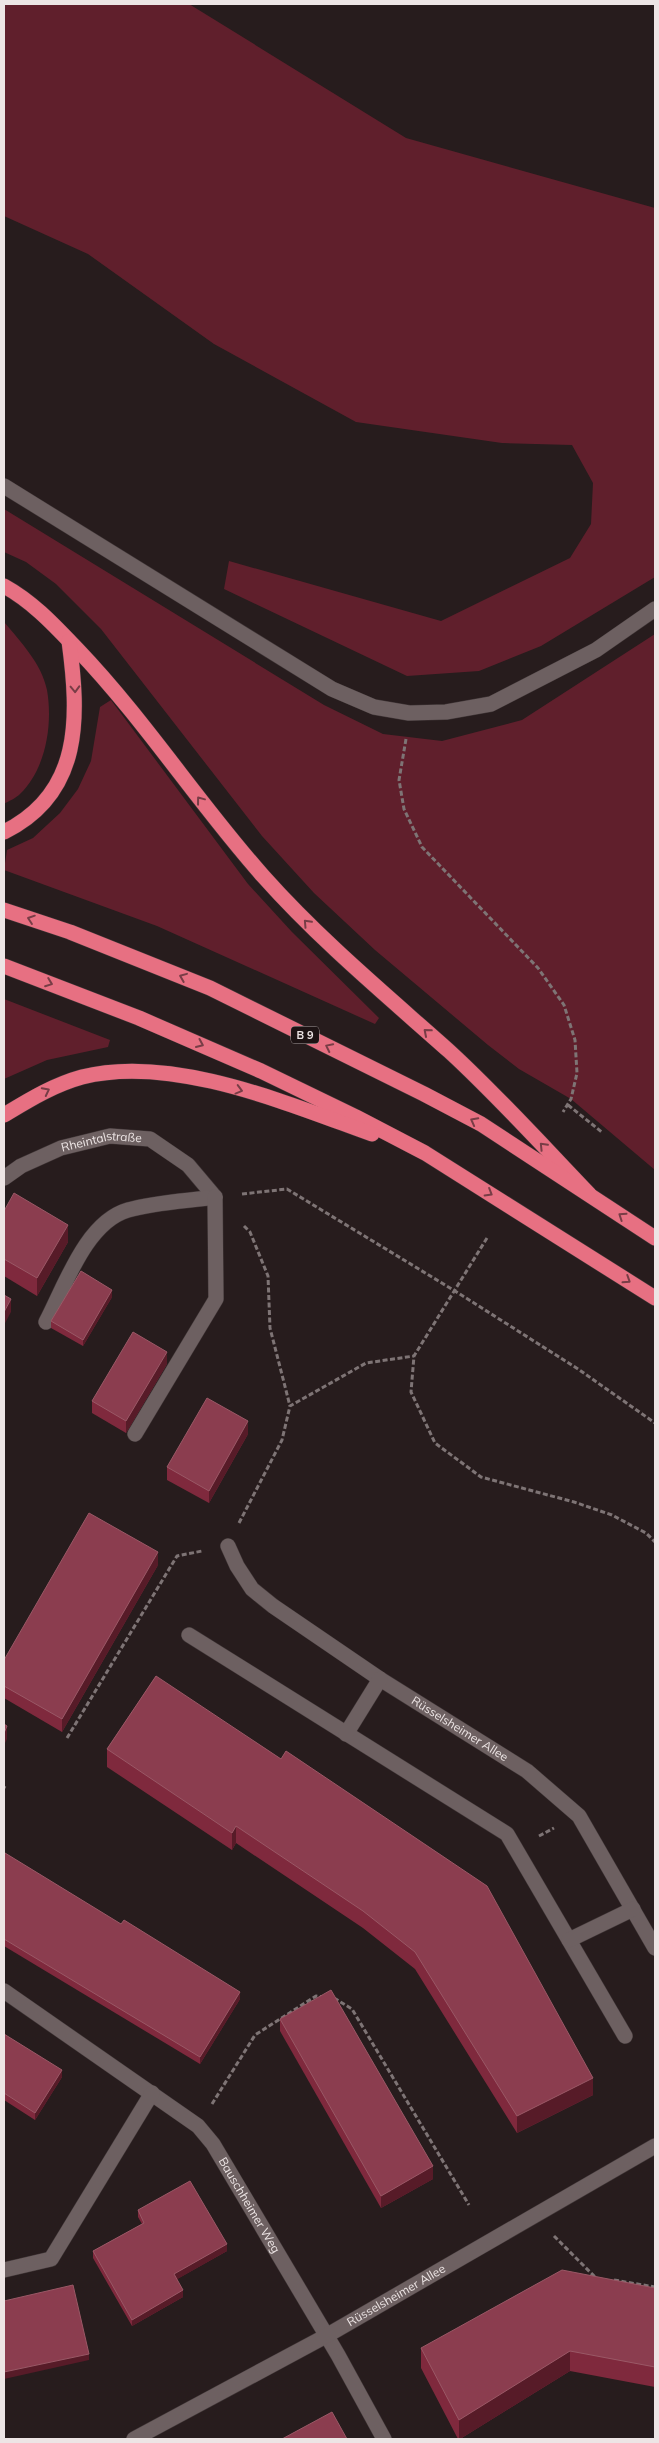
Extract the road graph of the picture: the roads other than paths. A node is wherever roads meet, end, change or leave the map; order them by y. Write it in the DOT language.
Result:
graph roads {
  1 [pos="4,486"];
  2 [pos="4,586"];
  3 [pos="655,609"];
  4 [pos="69,641"];
  5 [pos="4,832"];
  6 [pos="4,910"];
  7 [pos="4,966"];
  8 [pos="4,1114"];
  9 [pos="425,1153"];
  10 [pos="4,1178"];
  11 [pos="589,1194"];
  12 [pos="215,1197"];
  13 [pos="655,1238"];
  14 [pos="655,1298"];
  15 [pos="46,1322"];
  16 [pos="135,1434"];
  17 [pos="228,1546"];
  18 [pos="189,1635"];
  19 [pos="380,1679"];
  20 [pos="346,1734"];
  21 [pos="633,1909"];
  22 [pos="569,1940"];
  23 [pos="655,1948"];
  24 [pos="4,1991"];
  25 [pos="625,2036"];
  26 [pos="152,2093"];
  27 [pos="655,2146"];
  28 [pos="4,2270"];
  29 [pos="326,2336"];
  30 [pos="134,2439"];
  31 [pos="384,2439"];
  1 -- 3 [label="street"];
  2 -- 4 [label="highway"];
  4 -- 5 [label="highway, one-way"];
  11 -- 4 [label="highway, one-way"];
  11 -- 6 [label="highway, B 9, one-way"];
  7 -- 9 [label="highway, one-way"];
  8 -- 9 [label="highway, one-way"];
  9 -- 14 [label="highway, one-way"];
  10 -- 12 [label="street, Rheintalstraße"];
  13 -- 11 [label="highway, B 9, one-way"];
  12 -- 15 [label="street"];
  12 -- 16 [label="street"];
  17 -- 19 [label="street, Rüsselsheimer Allee"];
  18 -- 20 [label="street"];
  19 -- 20 [label="street"];
  19 -- 21 [label="street, Rüsselsheimer Allee"];
  20 -- 22 [label="street"];
  21 -- 22 [label="street"];
  21 -- 23 [label="street, Rüsselsheimer Allee"];
  22 -- 25 [label="street"];
  24 -- 26 [label="street, Bauschheimer Weg"];
  26 -- 28 [label="street"];
  26 -- 29 [label="street, Bauschheimer Weg"];
  27 -- 29 [label="street, Rüsselsheimer Allee"];
  29 -- 30 [label="street, Rüsselsheimer Allee"];
  29 -- 31 [label="street, Bauschheimer Weg"];
}
